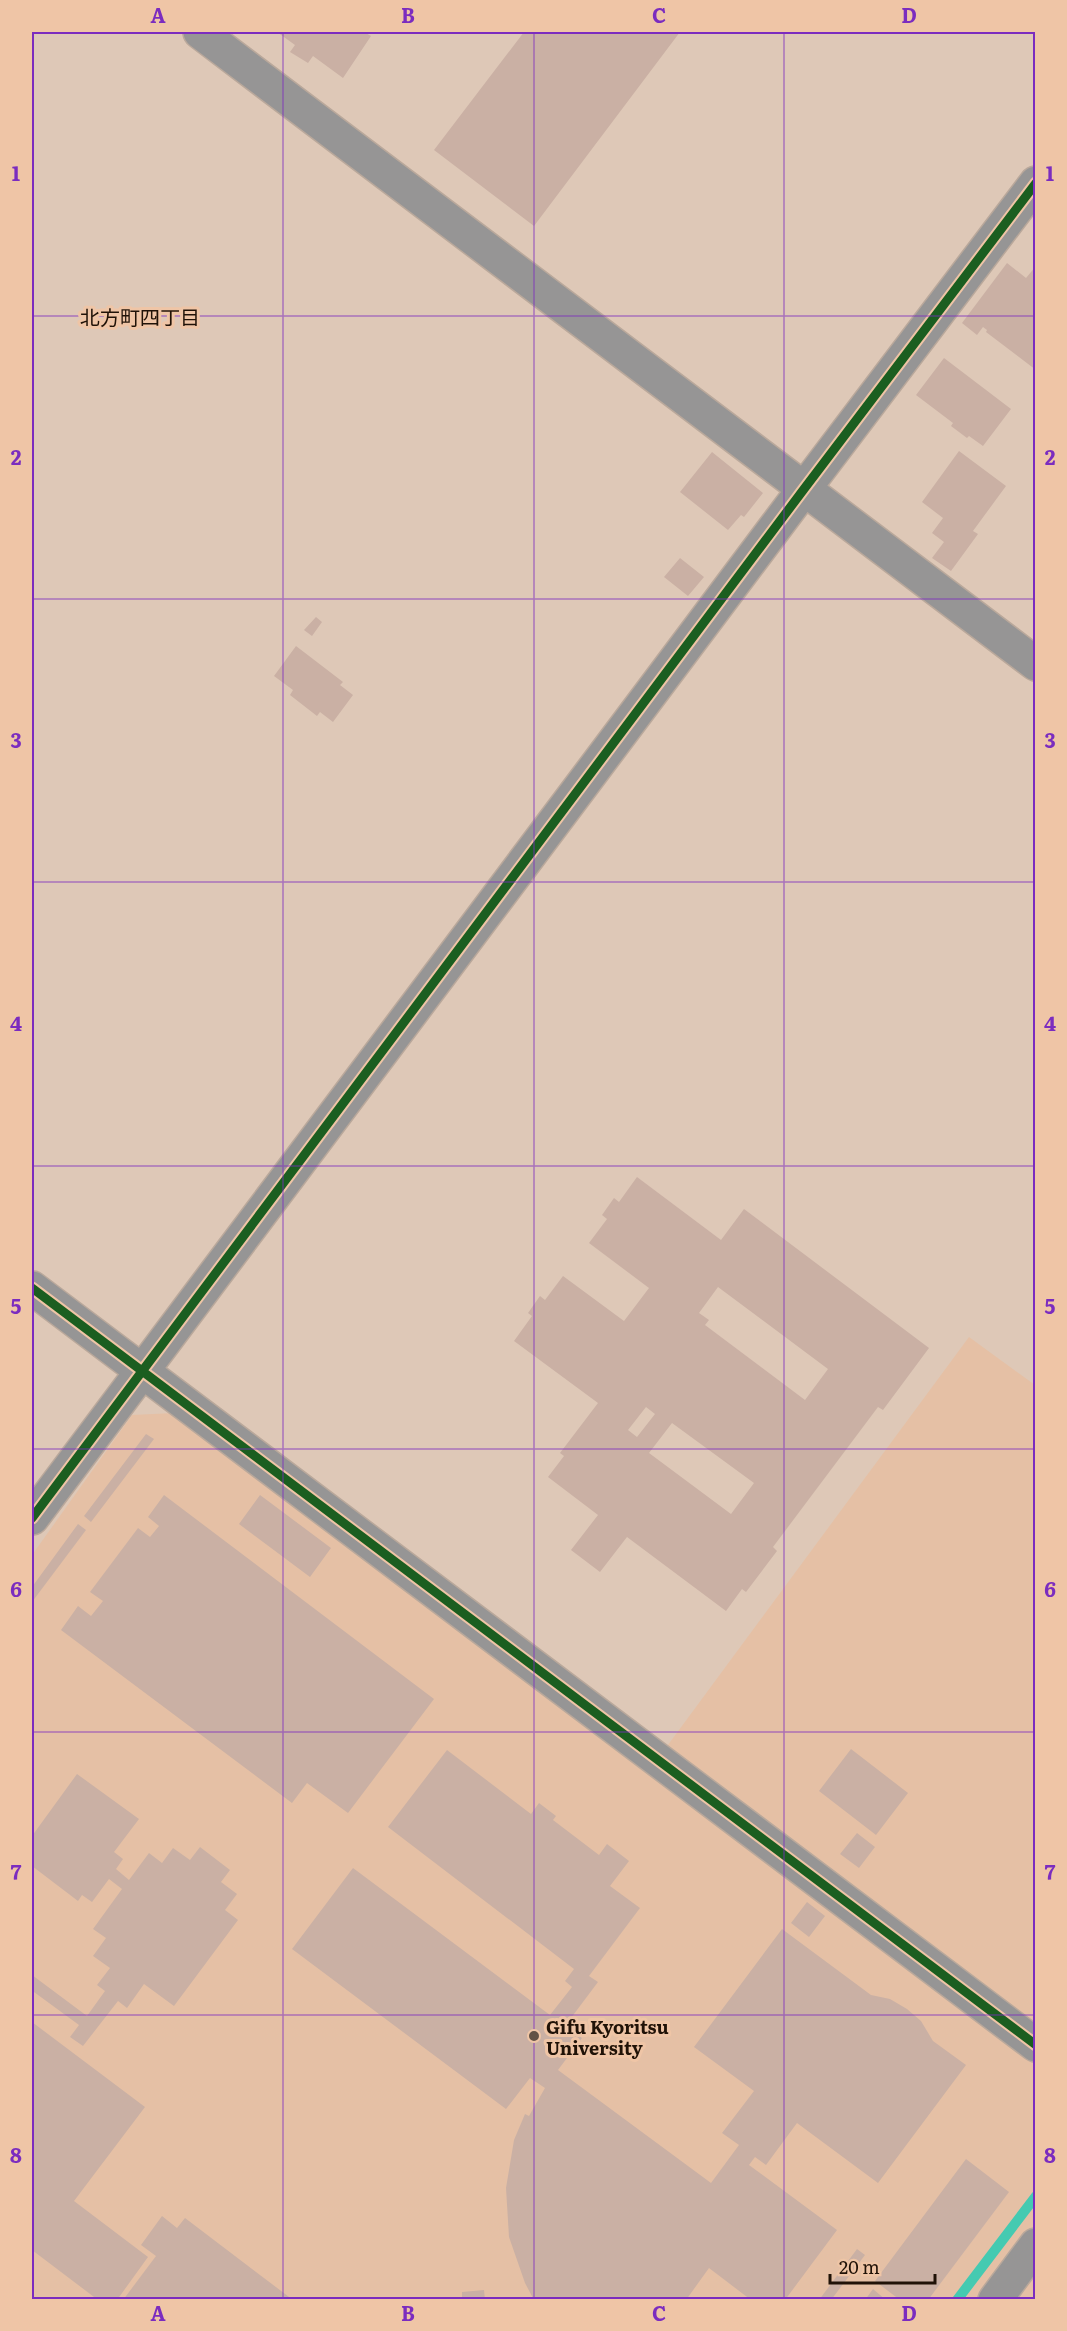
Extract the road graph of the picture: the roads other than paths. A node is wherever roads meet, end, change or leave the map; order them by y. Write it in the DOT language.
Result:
graph roads {
  1 [pos="201,32"];
  2 [pos="1035,183"];
  3 [pos="804,489"];
  4 [pos="1035,664"];
  5 [pos="32,1288"];
  6 [pos="142,1373"];
  7 [pos="32,1518"];
  8 [pos="1035,2045"];
  9 [pos="1035,2245"];
  10 [pos="994,2300"];
  1 -- 3 [label="street"];
  2 -- 3 [label="street"];
  3 -- 4 [label="street"];
  3 -- 6 [label="street"];
  5 -- 6 [label="street"];
  6 -- 7 [label="street"];
  6 -- 8 [label="street"];
  9 -- 10 [label="street"];
}
